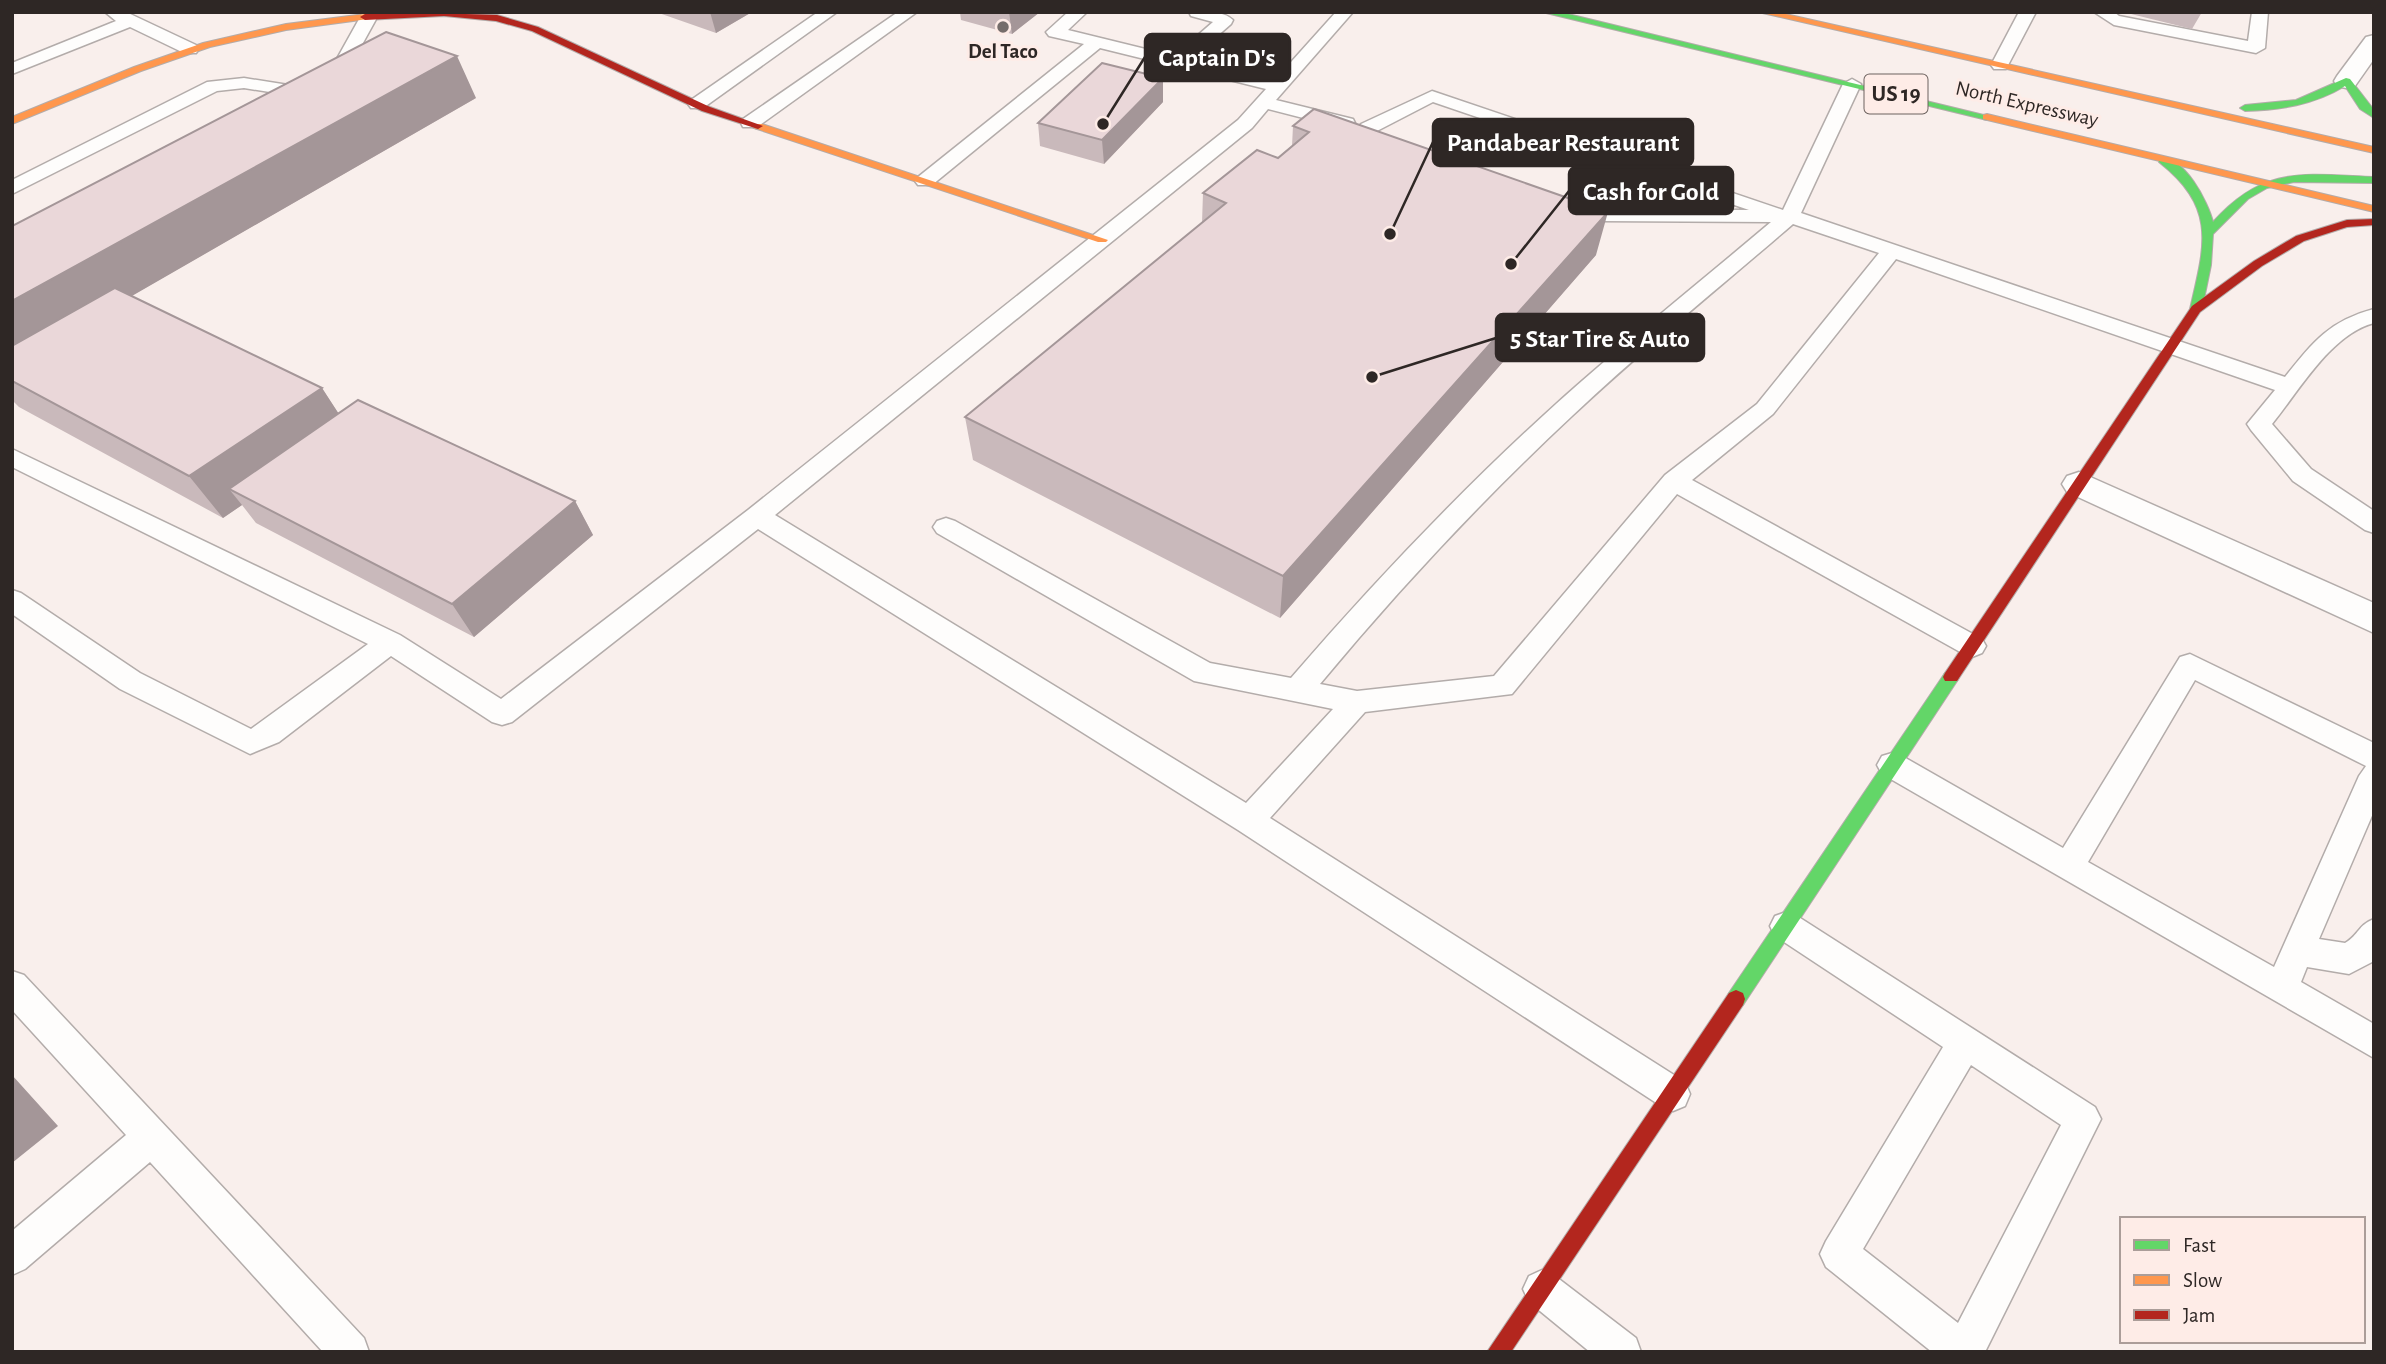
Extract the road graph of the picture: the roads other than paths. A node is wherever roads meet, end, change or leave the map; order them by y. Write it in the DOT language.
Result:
graph roads {
  1 [pos="113,12"];
  2 [pos="152,12"];
  3 [pos="829,12"];
  4 [pos="909,12"];
  5 [pos="1079,12"];
  6 [pos="1197,12"];
  7 [pos="1345,12"];
  8 [pos="1547,12"];
  9 [pos="1763,12"];
  10 [pos="2028,12"];
  11 [pos="2102,12"];
  12 [pos="2260,12"];
  13 [pos="444,13"];
  14 [pos="371,15"];
  15 [pos="1787,15"];
  16 [pos="130,21"];
  17 [pos="1097,42"];
  18 [pos="2372,46"];
  19 [pos="12,50"];
  20 [pos="190,50"];
  21 [pos="32,61"];
  22 [pos="1177,62"];
  23 [pos="2000,65"];
  24 [pos="12,69"];
  25 [pos="2346,81"];
  26 [pos="1852,84"];
  27 [pos="1278,87"];
  28 [pos="301,92"];
  29 [pos="2160,102"];
  30 [pos="1264,103"];
  31 [pos="696,104"];
  32 [pos="277,106"];
  33 [pos="2374,115"];
  34 [pos="12,121"];
  35 [pos="750,123"];
  36 [pos="1368,128"];
  37 [pos="1394,138"];
  38 [pos="2374,150"];
  39 [pos="2161,158"];
  40 [pos="2374,180"];
  41 [pos="925,181"];
  42 [pos="2271,184"];
  43 [pos="12,188"];
  44 [pos="1549,196"];
  45 [pos="2374,209"];
  46 [pos="1790,216"];
  47 [pos="2374,222"];
  48 [pos="2211,231"];
  49 [pos="1102,240"];
  50 [pos="1892,251"];
  51 [pos="2196,309"];
  52 [pos="2374,316"];
  53 [pos="2172,346"];
  54 [pos="2290,387"];
  55 [pos="12,457"];
  56 [pos="1674,481"];
  57 [pos="2079,484"];
  58 [pos="757,516"];
  59 [pos="2374,524"];
  60 [pos="946,527"];
  61 [pos="12,600"];
  62 [pos="2374,619"];
  63 [pos="390,642"];
  64 [pos="1972,646"];
  65 [pos="1297,691"];
  66 [pos="1357,702"];
  67 [pos="2374,757"];
  68 [pos="1892,765"];
  69 [pos="2374,776"];
  70 [pos="1249,821"];
  71 [pos="2069,866"];
  72 [pos="1786,926"];
  73 [pos="2374,933"];
  74 [pos="2298,951"];
  75 [pos="12,986"];
  76 [pos="2281,989"];
  77 [pos="2374,1042"];
  78 [pos="1965,1043"];
  79 [pos="1672,1094"];
  80 [pos="152,1137"];
  81 [pos="12,1256"];
  82 [pos="1542,1289"];
  83 [pos="350,1352"];
  84 [pos="1498,1352"];
  85 [pos="1622,1352"];
  86 [pos="1964,1352"];
  1 -- 16 [label="lane"];
  2 -- 16 [label="lane"];
  3 -- 31 [label="lane"];
  4 -- 35 [label="lane"];
  5 -- 17 [label="lane"];
  6 -- 22 [label="lane"];
  7 -- 27 [label="lane"];
  8 -- 26 [label="main road, North Expressway / US 19"];
  9 -- 15 [label="main road, North Expressway / US 19"];
  10 -- 23 [label="lane"];
  11 -- 12 [label="lane"];
  13 -- 14 [label="main road"];
  13 -- 31 [label="main road"];
  14 -- 20 [label="main road"];
  14 -- 28 [label="lane"];
  15 -- 23 [label="main road, North Expressway / US 19"];
  16 -- 20 [label="lane"];
  16 -- 21 [label="lane"];
  17 -- 22 [label="lane"];
  17 -- 41 [label="lane"];
  18 -- 25 [label="street"];
  19 -- 21 [label="lane"];
  20 -- 34 [label="main road"];
  21 -- 24 [label="lane"];
  22 -- 27 [label="lane"];
  23 -- 29 [label="main road, North Expressway / US 19"];
  25 -- 29 [label="main road"];
  25 -- 33 [label="main road"];
  26 -- 39 [label="main road, North Expressway / US 19"];
  26 -- 46 [label="lane"];
  27 -- 30 [label="lane"];
  28 -- 32 [label="lane"];
  28 -- 43 [label="lane"];
  29 -- 38 [label="main road, North Expressway / US 19"];
  30 -- 36 [label="lane"];
  30 -- 49 [label="lane"];
  31 -- 35 [label="main road"];
  35 -- 41 [label="main road"];
  36 -- 37 [label="lane"];
  36 -- 46 [label="lane"];
  39 -- 42 [label="main road, North Expressway / US 19"];
  39 -- 48 [label="main road"];
  40 -- 42 [label="main road"];
  41 -- 49 [label="main road"];
  42 -- 45 [label="main road, North Expressway / US 19"];
  42 -- 48 [label="main road"];
  44 -- 46 [label="lane"];
  46 -- 50 [label="lane"];
  46 -- 65 [label="lane"];
  47 -- 51 [label="main road"];
  48 -- 51 [label="main road"];
  49 -- 58 [label="lane"];
  50 -- 53 [label="lane"];
  50 -- 56 [label="lane"];
  51 -- 53 [label="main road"];
  52 -- 54 [label="lane"];
  53 -- 54 [label="lane"];
  53 -- 57 [label="main road"];
  54 -- 59 [label="lane"];
  55 -- 63 [label="lane"];
  56 -- 64 [label="lane"];
  56 -- 66 [label="lane"];
  57 -- 62 [label="street"];
  57 -- 64 [label="main road"];
  58 -- 63 [label="lane"];
  58 -- 70 [label="lane"];
  60 -- 65 [label="lane"];
  61 -- 63 [label="lane"];
  64 -- 68 [label="main road"];
  65 -- 66 [label="lane"];
  66 -- 70 [label="lane"];
  67 -- 71 [label="lane"];
  68 -- 71 [label="lane"];
  68 -- 72 [label="main road"];
  69 -- 74 [label="lane"];
  70 -- 79 [label="lane"];
  71 -- 76 [label="lane"];
  72 -- 78 [label="lane"];
  72 -- 79 [label="main road"];
  73 -- 74 [label="lane"];
  74 -- 76 [label="lane"];
  75 -- 80 [label="lane"];
  76 -- 77 [label="lane"];
  78 -- 86 [label="lane"];
  78 -- 86 [label="lane"];
  79 -- 82 [label="main road"];
  80 -- 81 [label="lane"];
  80 -- 83 [label="lane"];
  82 -- 84 [label="main road"];
  82 -- 85 [label="lane"];
}
